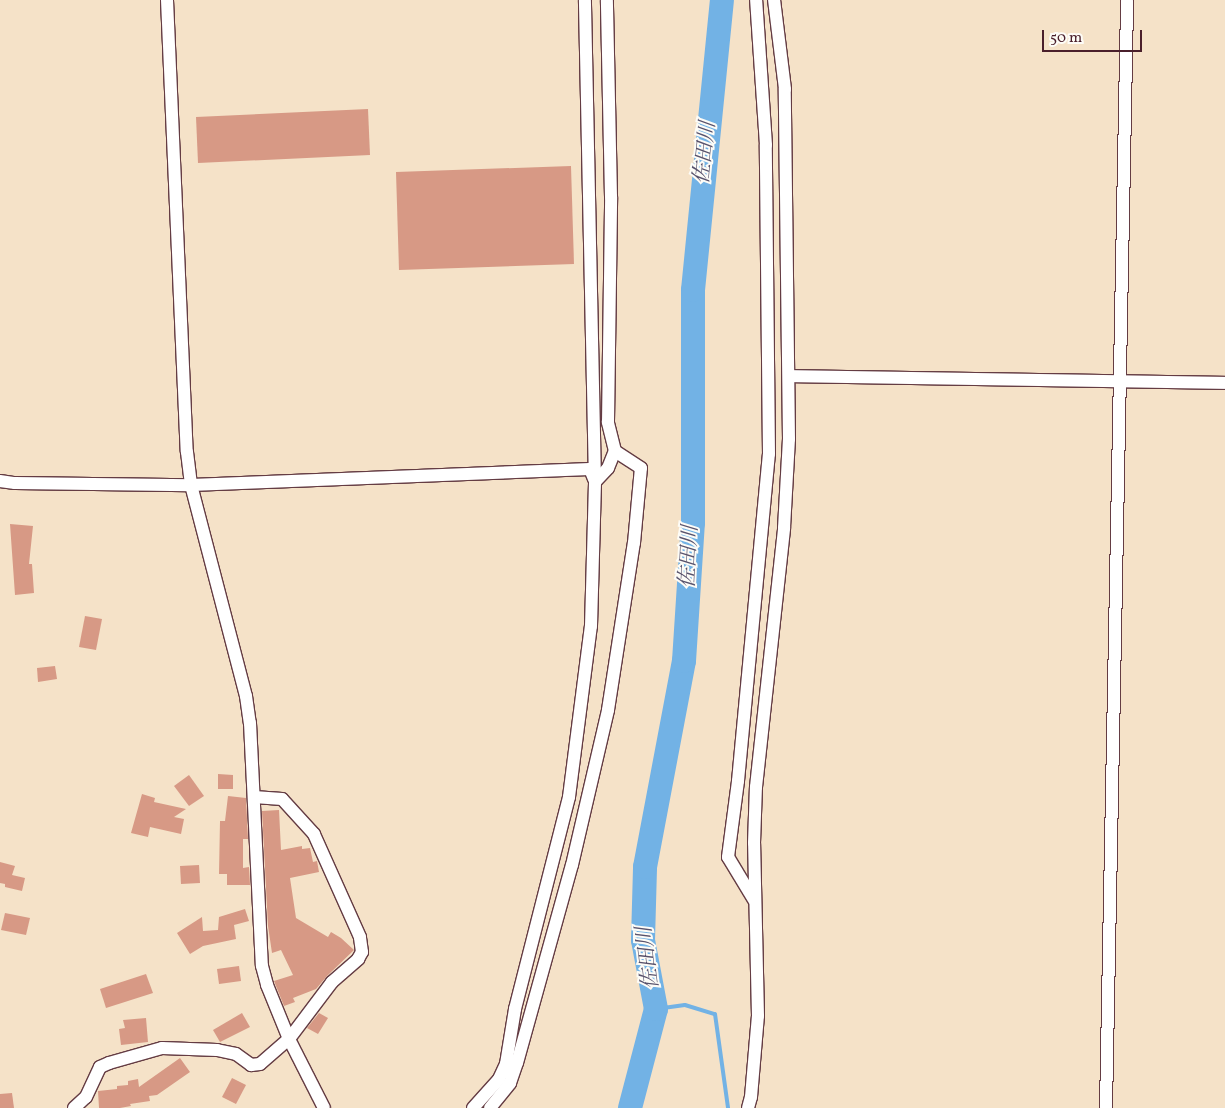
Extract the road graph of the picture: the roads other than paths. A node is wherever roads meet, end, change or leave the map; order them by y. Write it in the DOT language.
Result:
graph roads {
  1 [pos="167,0"];
  2 [pos="585,0"];
  3 [pos="607,0"];
  4 [pos="756,0"];
  5 [pos="774,0"];
  6 [pos="1127,0"];
  7 [pos="789,376"];
  8 [pos="1120,382"];
  9 [pos="1225,383"];
  10 [pos="615,451"];
  11 [pos="0,481"];
  12 [pos="595,482"];
  13 [pos="191,486"];
  14 [pos="254,797"];
  15 [pos="755,901"];
  16 [pos="289,1039"];
  17 [pos="74,1108"];
  18 [pos="324,1108"];
  19 [pos="473,1108"];
  20 [pos="490,1108"];
  21 [pos="748,1108"];
  22 [pos="1106,1108"];
  1 -- 13 [label="street"];
  2 -- 12 [label="street"];
  3 -- 10 [label="street"];
  4 -- 15 [label="street"];
  5 -- 7 [label="street"];
  6 -- 8 [label="street"];
  7 -- 8 [label="street"];
  7 -- 15 [label="street"];
  8 -- 9 [label="street"];
  8 -- 22 [label="street"];
  10 -- 12 [label="street"];
  10 -- 20 [label="street"];
  11 -- 13 [label="street"];
  12 -- 13 [label="street"];
  12 -- 19 [label="street"];
  13 -- 14 [label="street"];
  14 -- 16 [label="street"];
  14 -- 16 [label="street"];
  15 -- 21 [label="street"];
  16 -- 17 [label="street"];
  16 -- 18 [label="street"];
}
